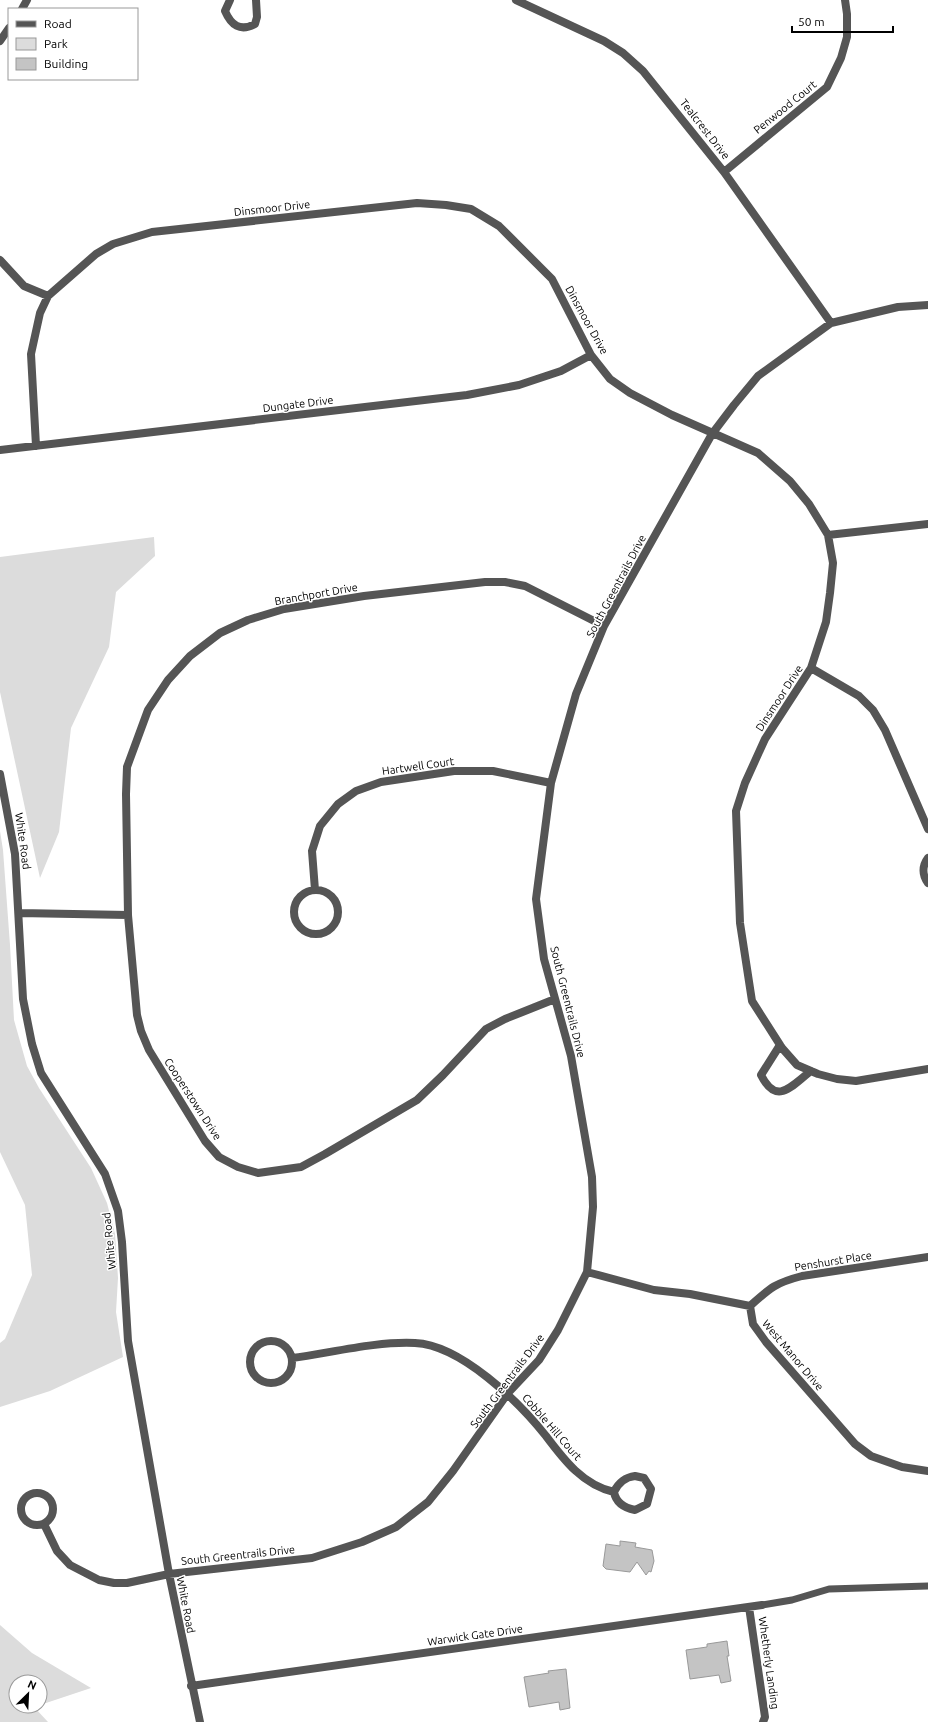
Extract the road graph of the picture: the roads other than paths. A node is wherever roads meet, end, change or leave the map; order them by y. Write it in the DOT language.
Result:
graph roads {
  1 [pos="230,0"];
  2 [pos="256,0"];
  3 [pos="516,0"];
  4 [pos="845,0"];
  5 [pos="8,29"];
  6 [pos="0,41"];
  7 [pos="724,172"];
  8 [pos="0,260"];
  9 [pos="48,296"];
  10 [pos="928,305"];
  11 [pos="832,323"];
  12 [pos="591,355"];
  13 [pos="712,434"];
  14 [pos="36,446"];
  15 [pos="0,450"];
  16 [pos="928,524"];
  17 [pos="828,535"];
  18 [pos="604,626"];
  19 [pos="812,668"];
  20 [pos="0,774"];
  21 [pos="551,783"];
  22 [pos="928,829"];
  23 [pos="928,858"];
  24 [pos="928,883"];
  25 [pos="315,890"];
  26 [pos="19,913"];
  27 [pos="128,915"];
  28 [pos="554,999"];
  29 [pos="780,1045"];
  30 [pos="928,1068"];
  31 [pos="811,1071"];
  32 [pos="928,1257"];
  33 [pos="587,1272"];
  34 [pos="750,1306"];
  35 [pos="292,1358"];
  36 [pos="508,1393"];
  37 [pos="928,1471"];
  38 [pos="614,1492"];
  39 [pos="44,1524"];
  40 [pos="169,1574"];
  41 [pos="928,1586"];
  42 [pos="762,1605"];
  43 [pos="749,1608"];
  44 [pos="191,1686"];
  45 [pos="200,1722"];
  46 [pos="763,1722"];
  1 -- 2 [label="street"];
  3 -- 7 [label="street, Tealcrest Drive"];
  4 -- 7 [label="street, Penwood Court"];
  5 -- 6 [label="street"];
  7 -- 11 [label="street, Tealcrest Drive"];
  8 -- 9 [label="street"];
  9 -- 12 [label="street, Dinsmoor Drive"];
  9 -- 14 [label="street, Dinsmoor Drive"];
  10 -- 11 [label="street, South Greentrails Drive"];
  11 -- 13 [label="street, South Greentrails Drive"];
  12 -- 13 [label="street, Dinsmoor Drive"];
  12 -- 14 [label="street, Dungate Drive"];
  13 -- 17 [label="street, Dinsmoor Drive"];
  13 -- 18 [label="street, South Greentrails Drive"];
  14 -- 15 [label="street, Dungate Drive"];
  16 -- 17 [label="street"];
  17 -- 19 [label="street, Dinsmoor Drive"];
  18 -- 21 [label="street, South Greentrails Drive"];
  18 -- 27 [label="street, Branchport Drive"];
  19 -- 22 [label="street"];
  19 -- 29 [label="street, Dinsmoor Drive"];
  20 -- 26 [label="street, White Road"];
  21 -- 25 [label="street, Hartwell Court"];
  21 -- 28 [label="street, South Greentrails Drive"];
  23 -- 24 [label="street"];
  25 -- 25 [label="street"];
  26 -- 27 [label="street"];
  26 -- 40 [label="street, White Road"];
  27 -- 28 [label="street, Cooperstown Drive"];
  28 -- 33 [label="street, South Greentrails Drive"];
  29 -- 31 [label="street, Dinsmoor Drive"];
  29 -- 31 [label="street"];
  30 -- 31 [label="street"];
  32 -- 34 [label="street, Penshurst Place"];
  33 -- 34 [label="street"];
  33 -- 36 [label="street, South Greentrails Drive"];
  34 -- 37 [label="street, West Manor Drive"];
  35 -- 35 [label="street"];
  35 -- 36 [label="street, Cobble Hill Court"];
  36 -- 38 [label="street, Cobble Hill Court"];
  36 -- 40 [label="street, South Greentrails Drive"];
  38 -- 38 [label="street, Cobble Hill Court"];
  39 -- 40 [label="street, South Greentrails Drive"];
  40 -- 44 [label="street, White Road"];
  41 -- 42 [label="lane"];
  42 -- 43 [label="street, Warwick Gate Drive"];
  43 -- 44 [label="street, Warwick Gate Drive"];
  43 -- 46 [label="street, Whetherly Landing"];
  44 -- 45 [label="street, White Road"];
}
